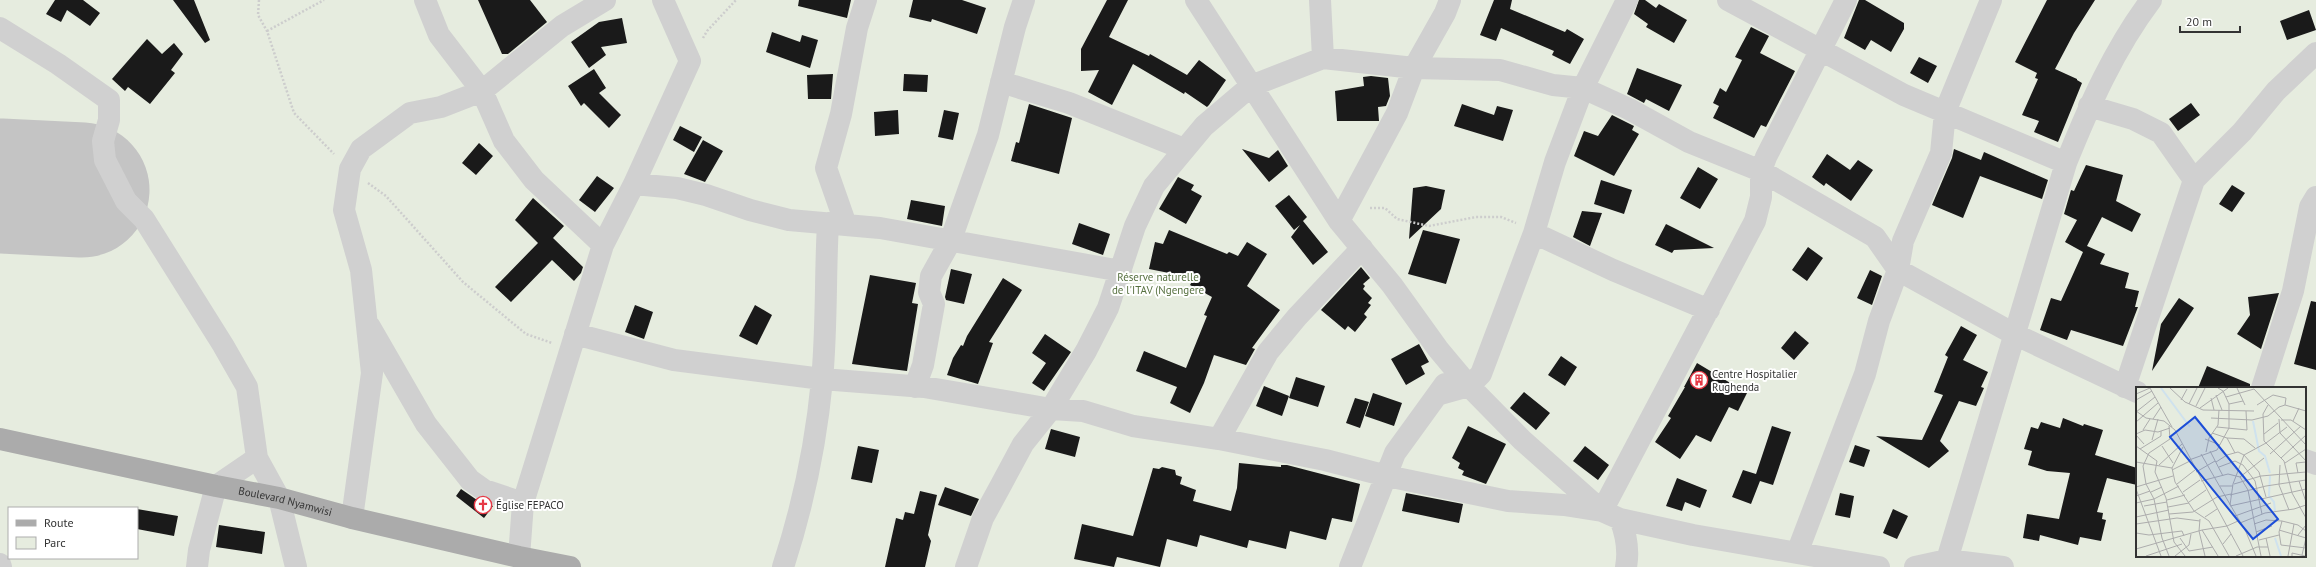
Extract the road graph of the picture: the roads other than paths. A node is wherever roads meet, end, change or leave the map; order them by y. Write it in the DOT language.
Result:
graph roads {
  1 [pos="425,0"];
  2 [pos="605,0"];
  3 [pos="663,0"];
  4 [pos="866,0"];
  5 [pos="1024,0"];
  6 [pos="1196,0"];
  7 [pos="1320,0"];
  8 [pos="1450,0"];
  9 [pos="1627,0"];
  10 [pos="1728,0"];
  11 [pos="1846,0"];
  12 [pos="1991,0"];
  13 [pos="2151,0"];
  14 [pos="0,28"];
  15 [pos="1820,49"];
  16 [pos="2316,53"];
  17 [pos="1323,58"];
  18 [pos="1414,68"];
  19 [pos="1001,82"];
  20 [pos="1251,86"];
  21 [pos="1583,88"];
  22 [pos="482,91"];
  23 [pos="2089,106"];
  24 [pos="1945,112"];
  25 [pos="1184,149"];
  26 [pos="2066,163"];
  27 [pos="1761,171"];
  28 [pos="2194,180"];
  29 [pos="634,184"];
  30 [pos="2316,197"];
  31 [pos="1342,215"];
  32 [pos="837,224"];
  33 [pos="1534,232"];
  34 [pos="950,242"];
  35 [pos="603,245"];
  36 [pos="1362,248"];
  37 [pos="1898,270"];
  38 [pos="1121,272"];
  39 [pos="1709,310"];
  40 [pos="365,317"];
  41 [pos="2014,334"];
  42 [pos="572,342"];
  43 [pos="1462,378"];
  44 [pos="822,379"];
  45 [pos="915,387"];
  46 [pos="2262,387"];
  47 [pos="2131,389"];
  48 [pos="1050,409"];
  49 [pos="0,439"];
  50 [pos="1219,439"];
  51 [pos="257,458"];
  52 [pos="2306,460"];
  53 [pos="2316,464"];
  54 [pos="1387,476"];
  55 [pos="216,486"];
  56 [pos="279,498"];
  57 [pos="523,503"];
  58 [pos="1611,515"];
  59 [pos="352,518"];
  60 [pos="1797,553"];
  61 [pos="1947,560"];
  62 [pos="530,561"];
  63 [pos="197,567"];
  64 [pos="296,567"];
  65 [pos="570,567"];
  66 [pos="783,567"];
  67 [pos="966,567"];
  68 [pos="1350,567"];
  69 [pos="1626,567"];
  70 [pos="1879,567"];
  71 [pos="1915,567"];
  72 [pos="2003,567"];
  1 -- 22 [label="street"];
  2 -- 22 [label="street"];
  3 -- 29 [label="street"];
  4 -- 32 [label="street"];
  5 -- 19 [label="street"];
  6 -- 20 [label="street"];
  7 -- 17 [label="street"];
  8 -- 18 [label="street"];
  9 -- 21 [label="street"];
  10 -- 15 [label="street"];
  11 -- 15 [label="street"];
  12 -- 24 [label="street"];
  13 -- 23 [label="street"];
  14 -- 51 [label="street"];
  15 -- 24 [label="street"];
  15 -- 27 [label="street"];
  16 -- 28 [label="street"];
  17 -- 18 [label="street"];
  17 -- 20 [label="street"];
  18 -- 21 [label="street"];
  18 -- 31 [label="street"];
  19 -- 25 [label="street"];
  19 -- 34 [label="street"];
  20 -- 25 [label="street"];
  20 -- 31 [label="street"];
  21 -- 27 [label="street"];
  21 -- 33 [label="street"];
  22 -- 35 [label="street"];
  22 -- 40 [label="street"];
  23 -- 26 [label="street"];
  23 -- 28 [label="street"];
  24 -- 26 [label="street"];
  24 -- 37 [label="street"];
  25 -- 38 [label="street"];
  26 -- 41 [label="street"];
  27 -- 37 [label="street"];
  27 -- 39 [label="street"];
  28 -- 47 [label="street"];
  29 -- 32 [label="street"];
  29 -- 35 [label="street"];
  30 -- 46 [label="street"];
  31 -- 36 [label="street"];
  32 -- 34 [label="street"];
  32 -- 44 [label="street"];
  33 -- 39 [label="street"];
  33 -- 43 [label="street"];
  34 -- 38 [label="street"];
  34 -- 45 [label="street"];
  35 -- 42 [label="street"];
  36 -- 43 [label="street"];
  36 -- 50 [label="street"];
  37 -- 41 [label="street"];
  37 -- 60 [label="street"];
  38 -- 48 [label="street"];
  39 -- 58 [label="street"];
  40 -- 57 [label="street"];
  40 -- 59 [label="street"];
  41 -- 47 [label="street"];
  41 -- 61 [label="street"];
  42 -- 44 [label="street"];
  42 -- 57 [label="street"];
  43 -- 54 [label="street"];
  43 -- 58 [label="street"];
  44 -- 45 [label="street"];
  44 -- 66 [label="street"];
  45 -- 48 [label="street"];
  48 -- 50 [label="street"];
  48 -- 67 [label="street"];
  49 -- 55 [label="main road, Boulevard Nyamwisi"];
  50 -- 54 [label="street"];
  51 -- 55 [label="street"];
  51 -- 56 [label="street"];
  52 -- 53 [label="street"];
  54 -- 58 [label="street"];
  54 -- 68 [label="street"];
  55 -- 56 [label="main road, Boulevard Nyamwisi"];
  55 -- 63 [label="street"];
  56 -- 59 [label="main road, Boulevard Nyamwisi"];
  56 -- 64 [label="street"];
  57 -- 62 [label="street"];
  58 -- 60 [label="street"];
  58 -- 69 [label="street"];
  59 -- 62 [label="main road, Boulevard Nyamwisi"];
  60 -- 70 [label="street"];
  61 -- 71 [label="street"];
  61 -- 72 [label="street"];
  62 -- 65 [label="main road, Boulevard Nyamwisi"];
}
